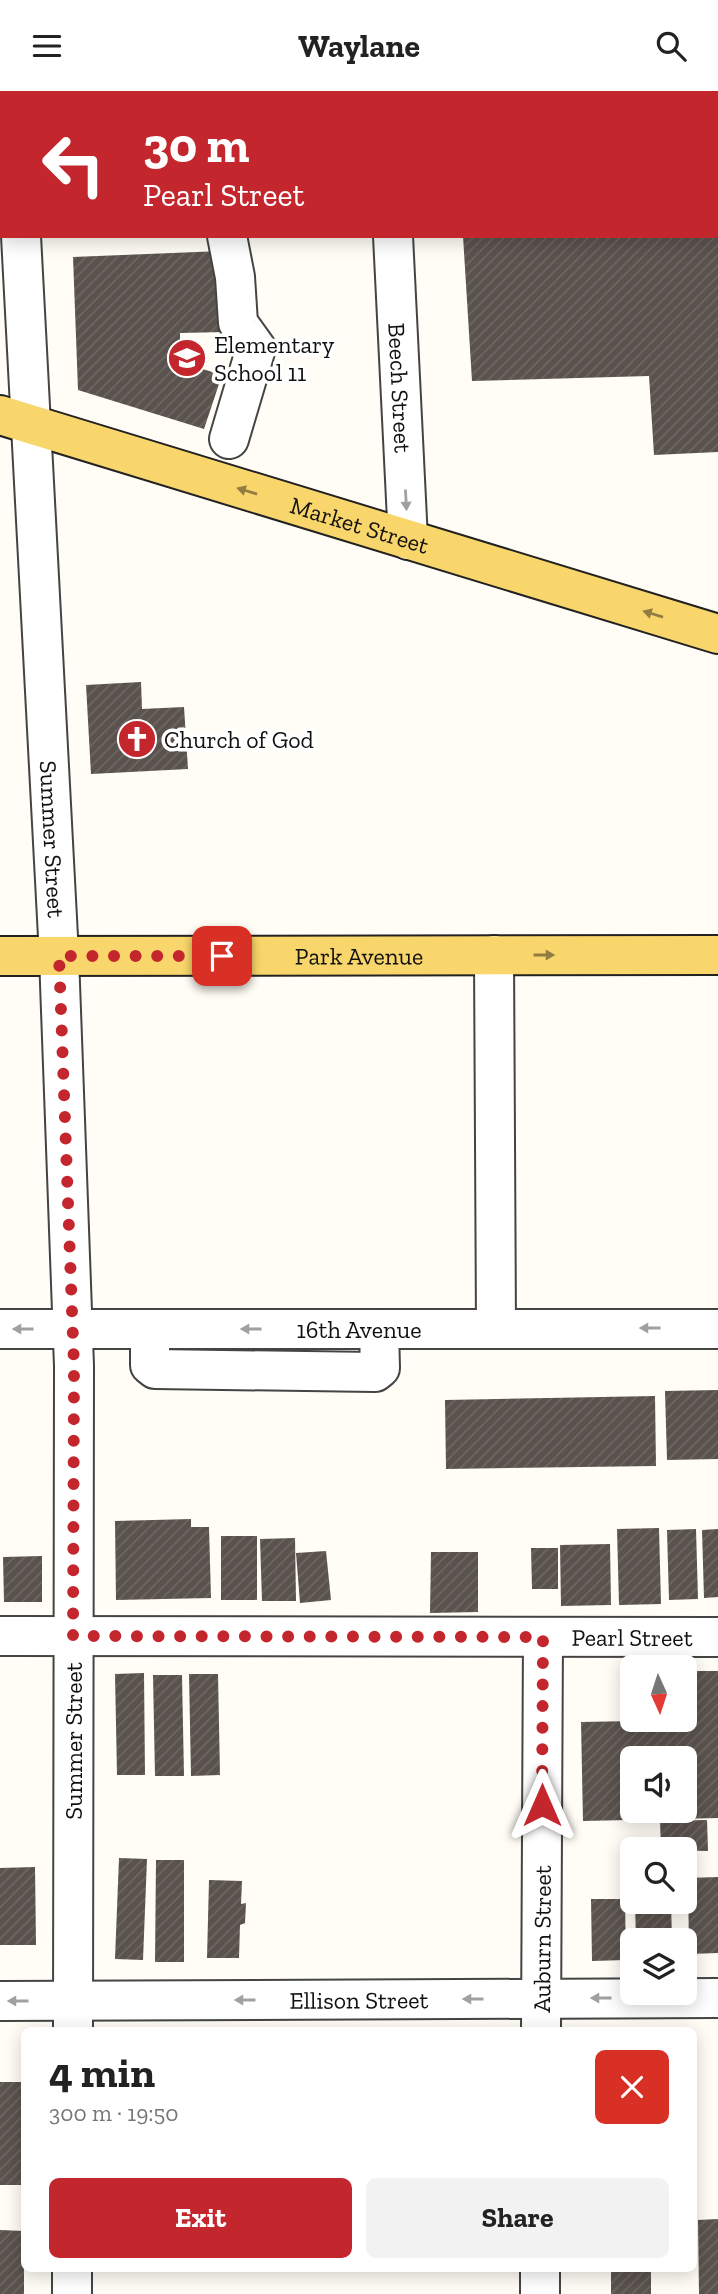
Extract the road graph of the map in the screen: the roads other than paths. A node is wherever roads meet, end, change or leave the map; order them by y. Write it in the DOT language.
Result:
graph roads {
  1 [pos="21,238"];
  2 [pos="227,238"];
  3 [pos="393,238"];
  4 [pos="15,420"];
  5 [pos="229,439"];
  6 [pos="408,540"];
  7 [pos="718,634"];
  8 [pos="494,955"];
  9 [pos="718,955"];
  10 [pos="0,956"];
  11 [pos="59,956"];
  12 [pos="496,1328"];
  13 [pos="0,1329"];
  14 [pos="72,1329"];
  15 [pos="718,1329"];
  16 [pos="0,1636"];
  17 [pos="73,1636"];
  18 [pos="543,1637"];
  19 [pos="718,1637"];
  20 [pos="718,1998"];
  21 [pos="0,2001"];
  22 [pos="541,2014"];
  23 [pos="73,2015"];
  24 [pos="72,2272"];
  25 [pos="540,2272"];
  26 [pos="72,2294"];
  27 [pos="540,2294"];
  1 -- 4 [label="street, Summer Street"];
  2 -- 5 [label="street"];
  3 -- 6 [label="street, Beech Street, one-way"];
  6 -- 4 [label="main road, Market Street, one-way"];
  4 -- 11 [label="street, Summer Street"];
  7 -- 6 [label="main road, Market Street, one-way"];
  8 -- 9 [label="main road, Park Avenue, one-way"];
  8 -- 11 [label="main road, Park Avenue"];
  8 -- 12 [label="street"];
  10 -- 11 [label="main road, Park Avenue"];
  11 -- 14 [label="street, Summer Street"];
  12 -- 14 [label="street, 16th Avenue"];
  15 -- 12 [label="street, 16th Avenue, one-way"];
  14 -- 13 [label="street, 16th Avenue, one-way"];
  14 -- 17 [label="street, Summer Street"];
  16 -- 17 [label="street, Pearl Street"];
  17 -- 18 [label="street, Pearl Street"];
  17 -- 23 [label="street, Summer Street"];
  18 -- 19 [label="street, Pearl Street"];
  18 -- 22 [label="street, Auburn Street"];
  20 -- 22 [label="street, Ellison Street, one-way"];
  23 -- 21 [label="street, Ellison Street, one-way"];
  22 -- 23 [label="street, Ellison Street, one-way"];
  24 -- 26 [label="street"];
  25 -- 27 [label="street"];
}
